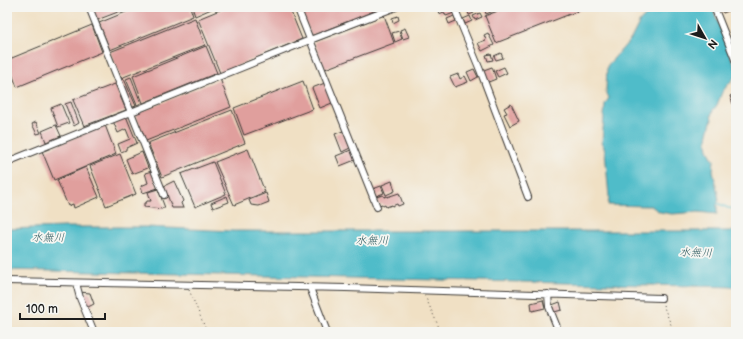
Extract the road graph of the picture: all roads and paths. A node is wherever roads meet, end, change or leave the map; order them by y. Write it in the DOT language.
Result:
graph roads {
  1 [pos="89,7"];
  2 [pos="297,7"];
  3 [pos="396,7"];
  4 [pos="454,7"];
  5 [pos="714,7"];
  6 [pos="310,40"];
  7 [pos="736,62"];
  8 [pos="131,112"];
  9 [pos="7,162"];
  10 [pos="164,195"];
  11 [pos="528,196"];
  12 [pos="377,207"];
  13 [pos="7,281"];
  14 [pos="76,282"];
  15 [pos="187,285"];
  16 [pos="310,288"];
  17 [pos="424,292"];
  18 [pos="548,294"];
  19 [pos="661,298"];
  20 [pos="94,332"];
  21 [pos="207,332"];
  22 [pos="326,332"];
  23 [pos="441,332"];
  24 [pos="559,332"];
  25 [pos="674,332"];
  1 -- 8 [label="street"];
  2 -- 6 [label="street"];
  3 -- 6 [label="street"];
  4 -- 11 [label="street"];
  5 -- 7 [label="street"];
  6 -- 8 [label="street"];
  6 -- 12 [label="street"];
  8 -- 9 [label="street"];
  8 -- 10 [label="street"];
  13 -- 14 [label="street"];
  14 -- 15 [label="street"];
  14 -- 20 [label="street"];
  15 -- 16 [label="street"];
  15 -- 21 [label="path"];
  16 -- 17 [label="street"];
  16 -- 22 [label="street"];
  17 -- 18 [label="street"];
  17 -- 23 [label="path"];
  18 -- 19 [label="street"];
  18 -- 24 [label="street"];
  19 -- 25 [label="path"];
}
